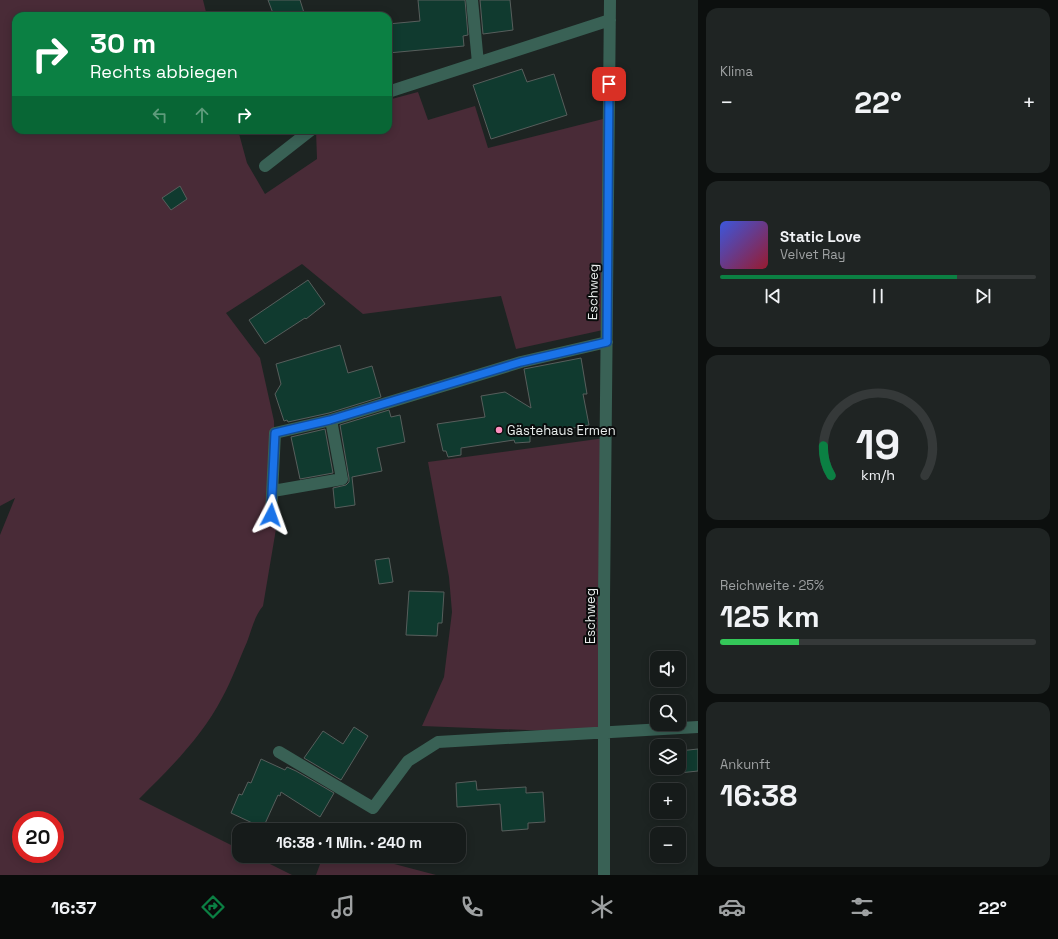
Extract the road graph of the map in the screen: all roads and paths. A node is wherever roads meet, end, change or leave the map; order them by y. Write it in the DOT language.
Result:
graph roads {
  1 [pos="472,0"];
  2 [pos="610,0"];
  3 [pos="610,20"];
  4 [pos="478,63"];
  5 [pos="392,91"];
  6 [pos="306,134"];
  7 [pos="265,166"];
  8 [pos="607,342"];
  9 [pos="330,420"];
  10 [pos="273,491"];
  11 [pos="271,515"];
  12 [pos="698,727"];
  13 [pos="603,733"];
  14 [pos="279,752"];
  15 [pos="604,875"];
  1 -- 4 [label="street"];
  2 -- 3 [label="street, Eschweg"];
  3 -- 4 [label="street"];
  3 -- 8 [label="street, Eschweg"];
  4 -- 5 [label="street"];
  6 -- 7 [label="street"];
  8 -- 9 [label="street"];
  8 -- 13 [label="street, Eschweg"];
  9 -- 10 [label="street"];
  9 -- 10 [label="street"];
  10 -- 11 [label="street"];
  12 -- 13 [label="street"];
  13 -- 14 [label="street"];
  13 -- 15 [label="street, Eschweg"];
}
